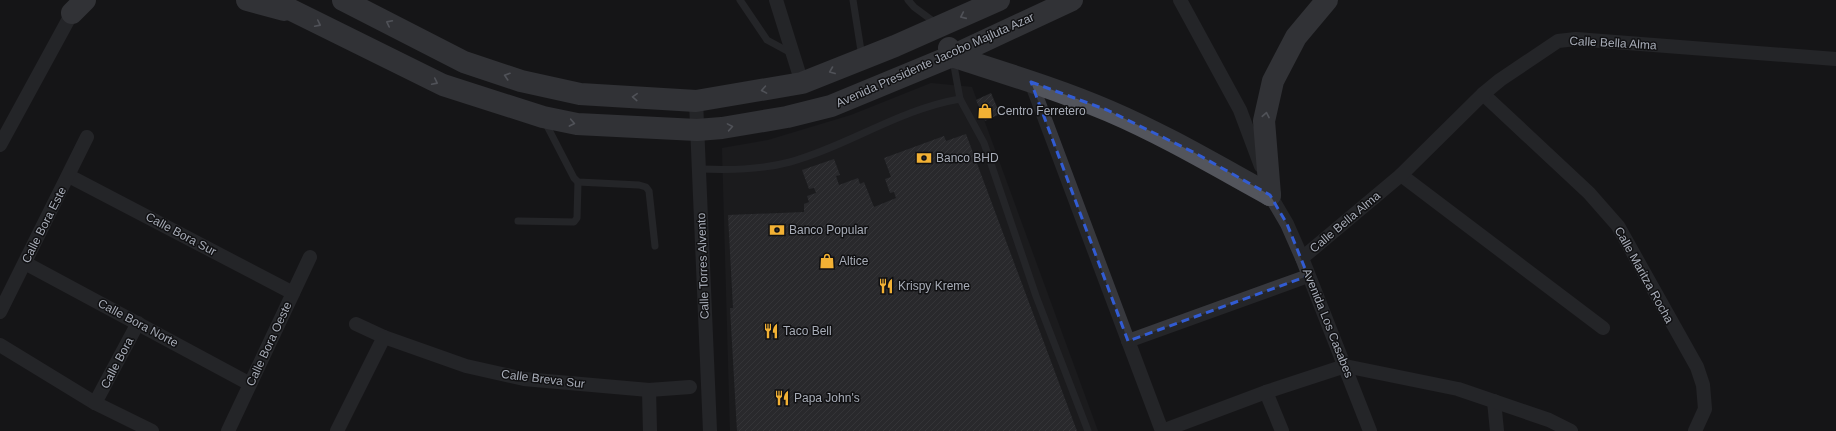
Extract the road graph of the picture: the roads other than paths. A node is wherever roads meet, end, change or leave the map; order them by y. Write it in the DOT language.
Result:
graph roads {
  1 [pos="247,0"];
  2 [pos="271,0"];
  3 [pos="343,0"];
  4 [pos="740,0"];
  5 [pos="776,0"];
  6 [pos="853,0"];
  7 [pos="908,0"];
  8 [pos="999,0"];
  9 [pos="1072,0"];
  10 [pos="1180,0"];
  11 [pos="1327,0"];
  12 [pos="77,4"];
  13 [pos="297,14"];
  14 [pos="940,26"];
  15 [pos="793,54"];
  16 [pos="952,56"];
  17 [pos="862,59"];
  18 [pos="1836,59"];
  19 [pos="1031,82"];
  20 [pos="802,83"];
  21 [pos="1483,94"];
  22 [pos="960,99"];
  23 [pos="696,100"];
  24 [pos="543,116"];
  25 [pos="697,130"];
  26 [pos="87,137"];
  27 [pos="0,144"];
  28 [pos="699,169"];
  29 [pos="1401,175"];
  30 [pos="69,176"];
  31 [pos="578,182"];
  32 [pos="1270,195"];
  33 [pos="518,221"];
  34 [pos="655,246"];
  35 [pos="310,257"];
  36 [pos="1302,258"];
  37 [pos="25,263"];
  38 [pos="1308,276"];
  39 [pos="293,293"];
  40 [pos="0,312"];
  41 [pos="138,323"];
  42 [pos="356,324"];
  43 [pos="1603,328"];
  44 [pos="384,337"];
  45 [pos="1128,341"];
  46 [pos="0,345"];
  47 [pos="1345,366"];
  48 [pos="250,384"];
  49 [pos="690,387"];
  50 [pos="649,390"];
  51 [pos="1266,392"];
  52 [pos="1494,401"];
  53 [pos="95,403"];
  54 [pos="340,430"];
  55 [pos="152,431"];
  56 [pos="228,431"];
  57 [pos="650,431"];
  58 [pos="710,431"];
  59 [pos="1088,431"];
  60 [pos="1162,431"];
  61 [pos="1282,431"];
  62 [pos="1370,431"];
  63 [pos="1497,431"];
  64 [pos="1571,431"];
  65 [pos="1695,431"];
  1 -- 13 [label="main road"];
  2 -- 13 [label="main road, Avenida Presidente Jacobo Majluta Azar"];
  23 -- 3 [label="main road, one-way"];
  4 -- 15 [label="lane"];
  5 -- 15 [label="street"];
  6 -- 17 [label="lane"];
  7 -- 14 [label="lane"];
  8 -- 14 [label="main road, one-way"];
  9 -- 16 [label="main road, Avenida Presidente Jacobo Majluta Azar"];
  10 -- 32 [label="street, Avenida Los Casabes"];
  32 -- 11 [label="main road, one-way"];
  12 -- 27 [label="street"];
  13 -- 24 [label="main road, Avenida Presidente Jacobo Majluta Azar, one-way"];
  14 -- 16 [label="main road"];
  14 -- 17 [label="main road"];
  15 -- 20 [label="street"];
  16 -- 19 [label="main road"];
  16 -- 22 [label="lane"];
  25 -- 16 [label="main road, Avenida Presidente Jacobo Majluta Azar, one-way"];
  17 -- 20 [label="main road, one-way"];
  18 -- 21 [label="street, Calle Bella Alma"];
  19 -- 32 [label="main road"];
  19 -- 45 [label="street"];
  20 -- 23 [label="main road, one-way"];
  21 -- 29 [label="street, Calle Bella Alma"];
  21 -- 65 [label="street, Calle Maritza Rocha"];
  22 -- 28 [label="lane"];
  22 -- 59 [label="lane"];
  23 -- 25 [label="street, Calle Torres Alvento"];
  24 -- 25 [label="main road, Avenida Presidente Jacobo Majluta Azar, one-way"];
  24 -- 31 [label="lane"];
  25 -- 28 [label="street, Calle Torres Alvento"];
  26 -- 30 [label="street, Calle Bora Este"];
  28 -- 58 [label="street, Calle Torres Alvento"];
  29 -- 36 [label="street, Calle Bella Alma"];
  29 -- 43 [label="street"];
  30 -- 37 [label="street, Calle Bora Este"];
  30 -- 39 [label="street, Calle Bora Sur"];
  31 -- 33 [label="lane"];
  31 -- 34 [label="lane"];
  32 -- 36 [label="street, Avenida Los Casabes"];
  35 -- 39 [label="street, Calle Bora Oeste"];
  36 -- 38 [label="street, Avenida Los Casabes"];
  37 -- 40 [label="street, Calle Bora Este"];
  37 -- 41 [label="street, Calle Bora Norte"];
  38 -- 45 [label="street"];
  38 -- 47 [label="street, Avenida Los Casabes"];
  39 -- 48 [label="street, Calle Bora Oeste"];
  41 -- 48 [label="street, Calle Bora Norte"];
  41 -- 53 [label="street, Calle Bora"];
  42 -- 44 [label="street, Calle Breva Sur"];
  44 -- 50 [label="street, Calle Breva Sur"];
  44 -- 54 [label="street"];
  45 -- 60 [label="street"];
  46 -- 53 [label="street"];
  47 -- 51 [label="street"];
  47 -- 52 [label="street"];
  47 -- 62 [label="street, Avenida Los Casabes"];
  48 -- 56 [label="street, Calle Bora Oeste"];
  49 -- 50 [label="street, Calle Breva Sur"];
  50 -- 57 [label="street"];
  51 -- 60 [label="street"];
  51 -- 61 [label="street"];
  52 -- 63 [label="street"];
  52 -- 64 [label="street"];
  53 -- 55 [label="street"];
}
